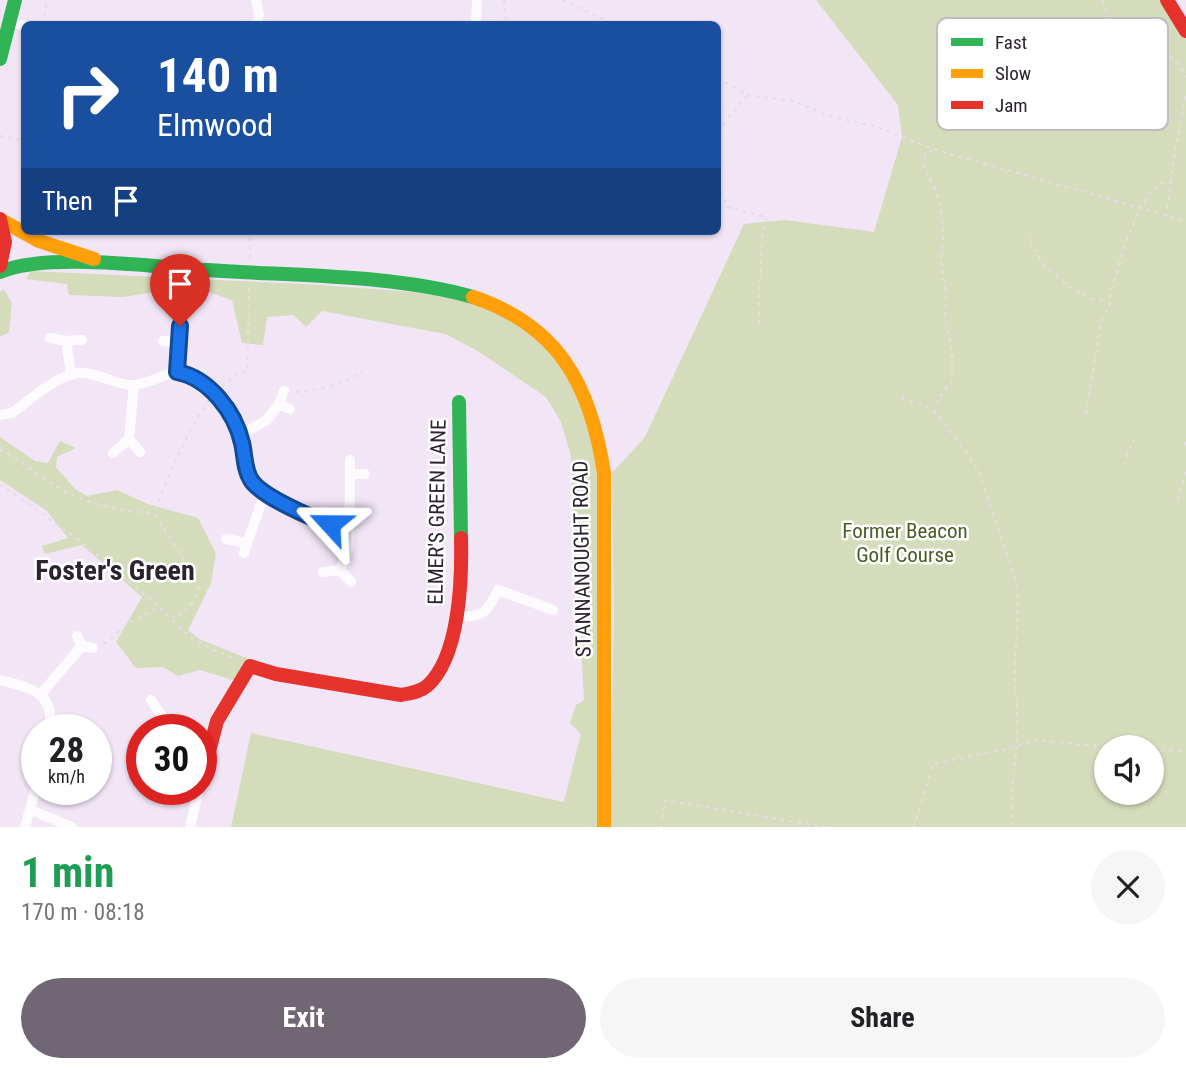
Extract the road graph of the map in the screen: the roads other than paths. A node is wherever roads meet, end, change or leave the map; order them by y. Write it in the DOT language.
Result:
graph roads {
  1 [pos="15,0"];
  2 [pos="256,0"];
  3 [pos="477,0"];
  4 [pos="1167,0"];
  5 [pos="258,21"];
  6 [pos="475,21"];
  7 [pos="17,24"];
  8 [pos="1186,32"];
  9 [pos="0,59"];
  10 [pos="0,219"];
  11 [pos="21,231"];
  12 [pos="28,235"];
  13 [pos="106,262"];
  14 [pos="0,265"];
  15 [pos="0,272"];
  16 [pos="180,326"];
  17 [pos="50,338"];
  18 [pos="82,340"];
  19 [pos="66,341"];
  20 [pos="163,341"];
  21 [pos="179,342"];
  22 [pos="177,372"];
  23 [pos="71,373"];
  24 [pos="134,386"];
  25 [pos="284,391"];
  26 [pos="459,402"];
  27 [pos="279,404"];
  28 [pos="290,409"];
  29 [pos="0,415"];
  30 [pos="240,435"];
  31 [pos="129,439"];
  32 [pos="140,452"];
  33 [pos="113,453"];
  34 [pos="351,460"];
  35 [pos="350,474"];
  36 [pos="365,474"];
  37 [pos="265,493"];
  38 [pos="348,527"];
  39 [pos="226,539"];
  40 [pos="340,570"];
  41 [pos="323,572"];
  42 [pos="351,582"];
  43 [pos="553,610"];
  44 [pos="456,617"];
  45 [pos="93,648"];
  46 [pos="0,680"];
  47 [pos="41,694"];
  48 [pos="151,700"];
  49 [pos="49,714"];
  50 [pos="161,714"];
  51 [pos="217,721"];
  52 [pos="32,805"];
  53 [pos="195,805"];
  54 [pos="31,810"];
  55 [pos="25,827"];
  56 [pos="72,827"];
  57 [pos="190,827"];
  58 [pos="604,827"];
  1 -- 7 [label="main road"];
  2 -- 5 [label="street"];
  3 -- 6 [label="street"];
  4 -- 8 [label="main road"];
  7 -- 9 [label="main road"];
  10 -- 11 [label="main road, STANNANOUGHT ROAD"];
  10 -- 14 [label="main road"];
  12 -- 13 [label="main road, STANNANOUGHT ROAD"];
  13 -- 15 [label="main road, STANNANOUGHT ROAD"];
  13 -- 58 [label="main road, STANNANOUGHT ROAD"];
  16 -- 21 [label="street"];
  17 -- 19 [label="street"];
  18 -- 19 [label="street"];
  19 -- 23 [label="street"];
  20 -- 21 [label="street"];
  21 -- 22 [label="street"];
  22 -- 24 [label="street"];
  22 -- 30 [label="street"];
  23 -- 24 [label="street"];
  23 -- 29 [label="street"];
  24 -- 31 [label="street"];
  25 -- 27 [label="street"];
  26 -- 44 [label="main road, ELMER'S GREEN LANE"];
  27 -- 28 [label="street"];
  27 -- 30 [label="street"];
  30 -- 37 [label="street"];
  31 -- 32 [label="street"];
  31 -- 33 [label="street"];
  34 -- 35 [label="street"];
  35 -- 36 [label="street"];
  35 -- 38 [label="street"];
  37 -- 38 [label="street"];
  37 -- 39 [label="street"];
  38 -- 40 [label="street"];
  40 -- 41 [label="street"];
  40 -- 42 [label="street"];
  43 -- 44 [label="street"];
  44 -- 51 [label="main road, ELMER'S GREEN LANE"];
  45 -- 47 [label="street"];
  46 -- 47 [label="street"];
  47 -- 49 [label="street"];
  48 -- 50 [label="street"];
  52 -- 54 [label="street"];
  53 -- 57 [label="street"];
  54 -- 55 [label="street"];
  54 -- 56 [label="street"];
}
